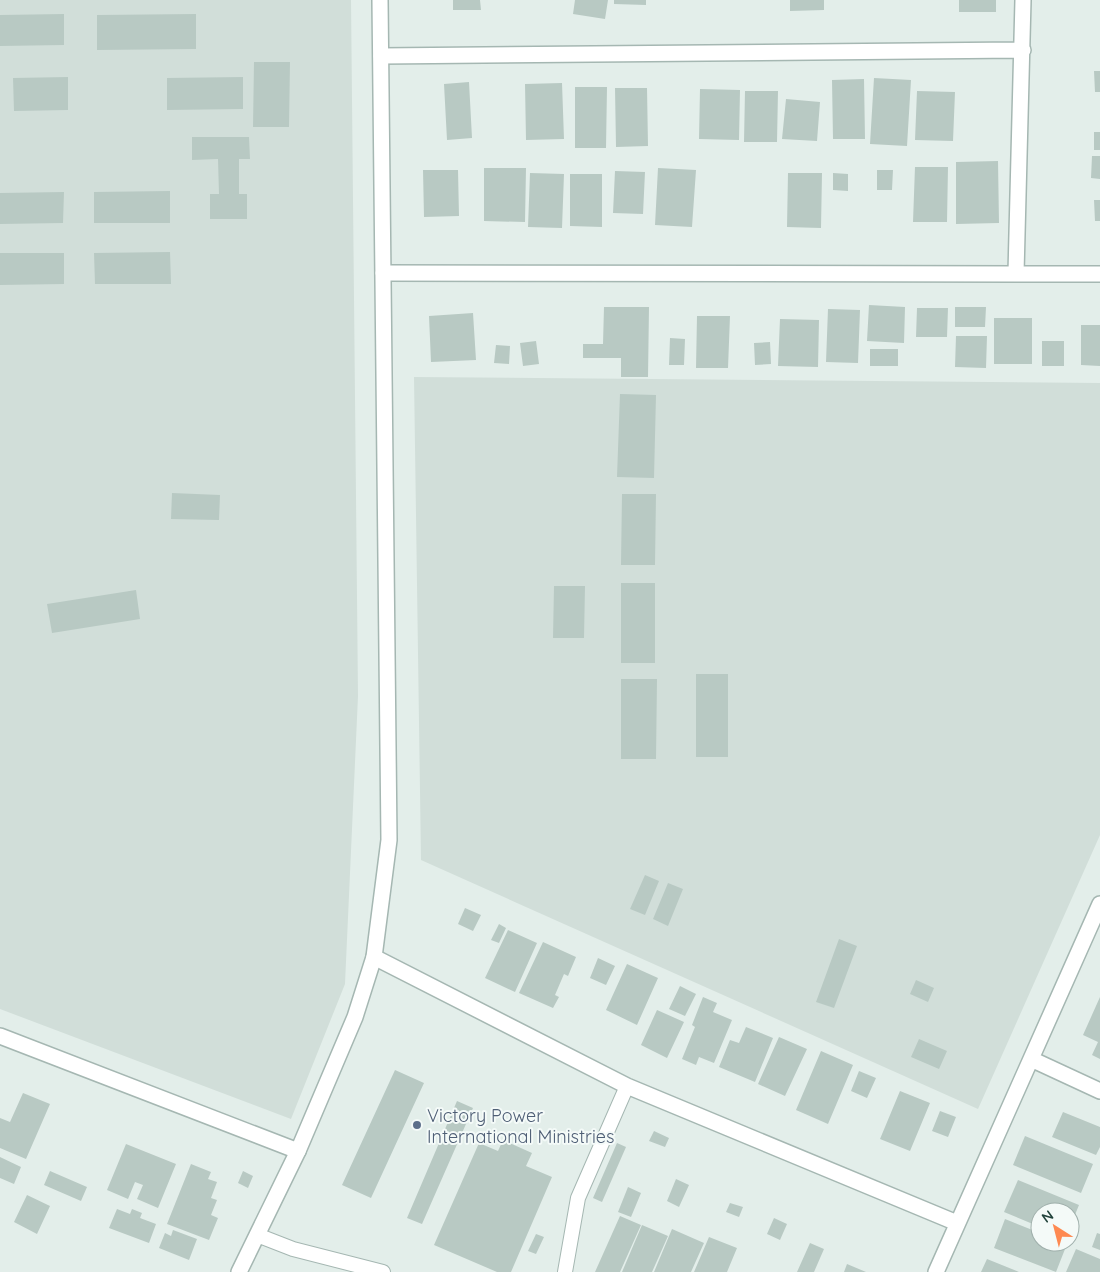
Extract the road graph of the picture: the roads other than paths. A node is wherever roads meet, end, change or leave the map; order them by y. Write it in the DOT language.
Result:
graph roads {
  1 [pos="380,0"];
  2 [pos="1023,0"];
  3 [pos="1023,50"];
  4 [pos="381,56"];
  5 [pos="383,273"];
  6 [pos="1016,274"];
  7 [pos="1100,274"];
  8 [pos="1100,904"];
  9 [pos="374,957"];
  10 [pos="0,1036"];
  11 [pos="1031,1058"];
  12 [pos="628,1086"];
  13 [pos="1100,1091"];
  14 [pos="298,1150"];
  15 [pos="957,1223"];
  16 [pos="257,1235"];
  17 [pos="239,1272"];
  18 [pos="384,1272"];
  19 [pos="565,1272"];
  20 [pos="936,1272"];
  1 -- 4 [label="street"];
  2 -- 3 [label="street"];
  3 -- 4 [label="street"];
  3 -- 6 [label="street"];
  4 -- 5 [label="street"];
  5 -- 6 [label="street"];
  5 -- 9 [label="street"];
  6 -- 7 [label="street"];
  8 -- 11 [label="street"];
  9 -- 12 [label="street"];
  9 -- 14 [label="street"];
  10 -- 14 [label="street"];
  11 -- 13 [label="street"];
  11 -- 15 [label="street"];
  12 -- 15 [label="street"];
  12 -- 19 [label="lane"];
  14 -- 16 [label="street"];
  15 -- 20 [label="street"];
  16 -- 17 [label="street"];
  16 -- 18 [label="lane"];
}
